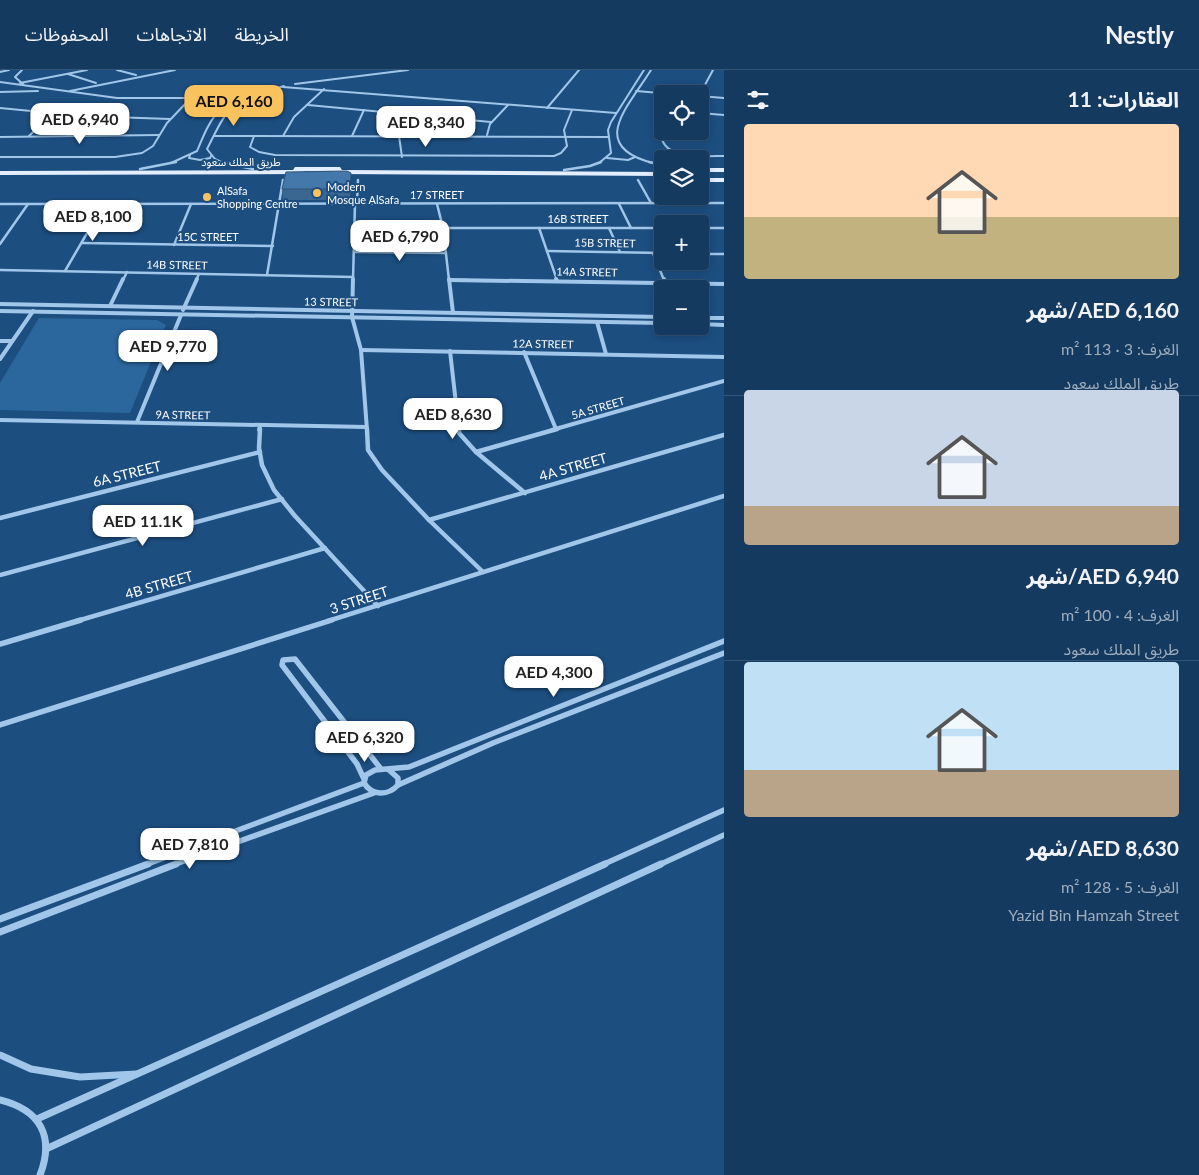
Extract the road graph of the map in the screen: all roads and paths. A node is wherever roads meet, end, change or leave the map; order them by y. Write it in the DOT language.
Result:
graph roads {
  1 [pos="9,70"];
  2 [pos="22,70"];
  3 [pos="87,70"];
  4 [pos="117,70"];
  5 [pos="175,70"];
  6 [pos="388,70"];
  7 [pos="408,70"];
  8 [pos="579,70"];
  9 [pos="644,70"];
  10 [pos="652,70"];
  11 [pos="713,70"];
  12 [pos="161,71"];
  13 [pos="0,72"];
  14 [pos="68,74"];
  15 [pos="136,75"];
  16 [pos="20,83"];
  17 [pos="0,84"];
  18 [pos="96,84"];
  19 [pos="705,85"];
  20 [pos="283,86"];
  21 [pos="35,87"];
  22 [pos="324,89"];
  23 [pos="55,90"];
  24 [pos="38,91"];
  25 [pos="636,91"];
  26 [pos="0,92"];
  27 [pos="65,92"];
  28 [pos="654,92"];
  29 [pos="414,94"];
  30 [pos="93,95"];
  31 [pos="410,96"];
  32 [pos="709,96"];
  33 [pos="233,98"];
  34 [pos="724,98"];
  35 [pos="240,100"];
  36 [pos="188,101"];
  37 [pos="229,101"];
  38 [pos="508,104"];
  39 [pos="308,105"];
  40 [pos="0,108"];
  41 [pos="547,108"];
  42 [pos="364,110"];
  43 [pos="572,110"];
  44 [pos="53,113"];
  45 [pos="709,113"];
  46 [pos="616,114"];
  47 [pos="724,114"];
  48 [pos="92,116"];
  49 [pos="170,119"];
  50 [pos="491,122"];
  51 [pos="159,135"];
  52 [pos="565,135"];
  53 [pos="0,136"];
  54 [pos="29,136"];
  55 [pos="68,136"];
  56 [pos="214,136"];
  57 [pos="254,136"];
  58 [pos="283,136"];
  59 [pos="352,136"];
  60 [pos="399,136"];
  61 [pos="487,136"];
  62 [pos="609,137"];
  63 [pos="660,140"];
  64 [pos="190,155"];
  65 [pos="211,156"];
  66 [pos="724,156"];
  67 [pos="402,157"];
  68 [pos="635,157"];
  69 [pos="0,158"];
  70 [pos="607,158"];
  71 [pos="654,163"];
  72 [pos="140,169"];
  73 [pos="253,169"];
  74 [pos="564,170"];
  75 [pos="654,170"];
  76 [pos="709,170"];
  77 [pos="724,170"];
  78 [pos="0,171"];
  79 [pos="654,174"];
  80 [pos="709,174"];
  81 [pos="724,174"];
  82 [pos="191,180"];
  83 [pos="279,180"];
  84 [pos="291,180"];
  85 [pos="349,180"];
  86 [pos="362,180"];
  87 [pos="411,180"];
  88 [pos="638,180"];
  89 [pos="654,180"];
  90 [pos="709,180"];
  91 [pos="724,180"];
  92 [pos="38,181"];
  93 [pos="356,203"];
  94 [pos="651,203"];
  95 [pos="724,203"];
  96 [pos="0,204"];
  97 [pos="28,204"];
  98 [pos="104,204"];
  99 [pos="191,204"];
  100 [pos="277,204"];
  101 [pos="438,204"];
  102 [pos="619,204"];
  103 [pos="443,228"];
  104 [pos="539,228"];
  105 [pos="609,228"];
  106 [pos="631,228"];
  107 [pos="654,228"];
  108 [pos="709,228"];
  109 [pos="724,228"];
  110 [pos="82,243"];
  111 [pos="0,244"];
  112 [pos="174,245"];
  113 [pos="274,246"];
  114 [pos="547,251"];
  115 [pos="354,252"];
  116 [pos="620,252"];
  117 [pos="446,253"];
  118 [pos="653,253"];
  119 [pos="709,254"];
  120 [pos="724,254"];
  121 [pos="0,270"];
  122 [pos="65,271"];
  123 [pos="128,272"];
  124 [pos="200,274"];
  125 [pos="267,275"];
  126 [pos="353,277"];
  127 [pos="449,280"];
  128 [pos="664,280"];
  129 [pos="557,281"];
  130 [pos="654,282"];
  131 [pos="709,283"];
  132 [pos="724,284"];
  133 [pos="0,304"];
  134 [pos="110,306"];
  135 [pos="186,308"];
  136 [pos="0,311"];
  137 [pos="33,311"];
  138 [pos="352,311"];
  139 [pos="453,313"];
  140 [pos="179,315"];
  141 [pos="352,317"];
  142 [pos="654,317"];
  143 [pos="709,318"];
  144 [pos="724,318"];
  145 [pos="596,322"];
  146 [pos="654,323"];
  147 [pos="709,324"];
  148 [pos="724,324"];
  149 [pos="0,341"];
  150 [pos="12,341"];
  151 [pos="361,350"];
  152 [pos="450,351"];
  153 [pos="524,352"];
  154 [pos="606,354"];
  155 [pos="724,357"];
  156 [pos="0,359"];
  157 [pos="724,381"];
  158 [pos="0,420"];
  159 [pos="137,422"];
  160 [pos="260,425"];
  161 [pos="366,427"];
  162 [pos="556,429"];
  163 [pos="724,435"];
  164 [pos="260,452"];
  165 [pos="476,452"];
  166 [pos="525,493"];
  167 [pos="724,496"];
  168 [pos="282,500"];
  169 [pos="0,518"];
  170 [pos="429,520"];
  171 [pos="325,548"];
  172 [pos="483,572"];
  173 [pos="0,575"];
  174 [pos="378,606"];
  175 [pos="724,641"];
  176 [pos="0,644"];
  177 [pos="724,653"];
  178 [pos="0,726"];
  179 [pos="384,769"];
  180 [pos="364,781"];
  181 [pos="398,785"];
  182 [pos="374,793"];
  183 [pos="724,810"];
  184 [pos="724,835"];
  185 [pos="0,919"];
  186 [pos="0,932"];
  187 [pos="0,1055"];
  188 [pos="139,1074"];
  189 [pos="0,1100"];
  190 [pos="37,1119"];
  191 [pos="46,1149"];
  192 [pos="40,1175"];
  1 -- 13 [label="street"];
  2 -- 16 [label="street"];
  3 -- 14 [label="street"];
  4 -- 15 [label="street"];
  5 -- 12 [label="street"];
  6 -- 33 [label="street"];
  7 -- 20 [label="street"];
  8 -- 41 [label="street"];
  9 -- 46 [label="street"];
  10 -- 25 [label="street"];
  11 -- 19 [label="street"];
  12 -- 15 [label="street"];
  12 -- 18 [label="street"];
  14 -- 16 [label="street"];
  14 -- 18 [label="street"];
  15 -- 18 [label="street"];
  16 -- 21 [label="street"];
  17 -- 21 [label="street"];
  17 -- 24 [label="street"];
  18 -- 23 [label="street"];
  18 -- 27 [label="street"];
  18 -- 30 [label="street"];
  20 -- 22 [label="street"];
  20 -- 35 [label="street"];
  21 -- 23 [label="street"];
  22 -- 31 [label="street"];
  22 -- 39 [label="street"];
  23 -- 27 [label="street"];
  24 -- 26 [label="street"];
  24 -- 36 [label="street"];
  25 -- 28 [label="street"];
  25 -- 68 [label="street"];
  27 -- 30 [label="street"];
  29 -- 31 [label="street"];
  30 -- 33 [label="street"];
  31 -- 38 [label="street"];
  32 -- 34 [label="street"];
  33 -- 35 [label="street"];
  33 -- 37 [label="street"];
  35 -- 37 [label="street"];
  35 -- 56 [label="street"];
  36 -- 37 [label="street"];
  36 -- 49 [label="street"];
  37 -- 64 [label="street"];
  38 -- 41 [label="street"];
  38 -- 50 [label="street"];
  39 -- 42 [label="street"];
  39 -- 58 [label="street"];
  40 -- 44 [label="street"];
  41 -- 43 [label="street"];
  42 -- 50 [label="street"];
  42 -- 59 [label="street"];
  43 -- 46 [label="street"];
  43 -- 52 [label="street"];
  44 -- 48 [label="street"];
  44 -- 54 [label="street"];
  45 -- 47 [label="street"];
  46 -- 62 [label="street"];
  48 -- 49 [label="street"];
  48 -- 55 [label="street"];
  49 -- 51 [label="street"];
  50 -- 61 [label="street"];
  51 -- 55 [label="street"];
  51 -- 69 [label="street"];
  52 -- 61 [label="street"];
  52 -- 62 [label="street"];
  52 -- 67 [label="street"];
  53 -- 54 [label="street"];
  54 -- 55 [label="street"];
  56 -- 57 [label="street"];
  56 -- 65 [label="street"];
  57 -- 58 [label="street"];
  57 -- 67 [label="street"];
  58 -- 59 [label="street"];
  59 -- 60 [label="street"];
  60 -- 61 [label="street"];
  60 -- 67 [label="street"];
  62 -- 70 [label="street"];
  63 -- 66 [label="street"];
  64 -- 65 [label="street"];
  64 -- 72 [label="street"];
  65 -- 73 [label="street"];
  68 -- 70 [label="street"];
  68 -- 71 [label="street"];
  70 -- 74 [label="street"];
  72 -- 73 [label="main road"];
  72 -- 78 [label="main road"];
  73 -- 74 [label="main road"];
  74 -- 75 [label="main road"];
  76 -- 77 [label="main road"];
  78 -- 79 [label="main road, طريق الملك سعود"];
  80 -- 81 [label="main road"];
  82 -- 92 [label="main road, طريق الملك سعود"];
  83 -- 84 [label="main road, طريق الملك سعود"];
  83 -- 100 [label="street"];
  85 -- 86 [label="main road"];
  86 -- 93 [label="street"];
  87 -- 88 [label="main road"];
  88 -- 89 [label="main road"];
  88 -- 94 [label="street"];
  90 -- 91 [label="main road"];
  93 -- 100 [label="street, 17 STREET"];
  93 -- 101 [label="street, 17 STREET"];
  93 -- 115 [label="street"];
  94 -- 95 [label="street, 17 STREET"];
  94 -- 102 [label="street, 17 STREET"];
  96 -- 97 [label="street, 17 STREET"];
  97 -- 98 [label="street, 17 STREET"];
  97 -- 111 [label="street"];
  98 -- 99 [label="street, 17 STREET"];
  98 -- 110 [label="street"];
  99 -- 100 [label="street, 17 STREET"];
  99 -- 112 [label="street"];
  100 -- 113 [label="street"];
  101 -- 102 [label="street, 17 STREET"];
  101 -- 103 [label="street"];
  102 -- 106 [label="street"];
  103 -- 104 [label="street, 16B STREET"];
  103 -- 117 [label="street"];
  104 -- 105 [label="street, 16B STREET"];
  104 -- 114 [label="street"];
  105 -- 106 [label="street, 16B STREET"];
  105 -- 116 [label="street"];
  106 -- 107 [label="street, 16B STREET"];
  108 -- 109 [label="street"];
  110 -- 112 [label="street, 15C STREET"];
  110 -- 122 [label="street"];
  112 -- 113 [label="street, 15C STREET"];
  113 -- 125 [label="street"];
  114 -- 116 [label="street, 15B STREET"];
  114 -- 129 [label="street"];
  115 -- 117 [label="street"];
  115 -- 126 [label="street"];
  116 -- 118 [label="street, 15B STREET"];
  117 -- 127 [label="street"];
  118 -- 128 [label="street"];
  119 -- 120 [label="street"];
  121 -- 122 [label="street, 14B STREET"];
  122 -- 123 [label="street, 14B STREET"];
  123 -- 124 [label="street, 14B STREET"];
  123 -- 134 [label="street"];
  124 -- 125 [label="street, 14B STREET"];
  124 -- 135 [label="street"];
  125 -- 126 [label="street, 14B STREET"];
  126 -- 138 [label="street"];
  127 -- 129 [label="street, 14A STREET"];
  127 -- 139 [label="street"];
  129 -- 130 [label="street, 14A STREET"];
  131 -- 132 [label="street, 14A STREET"];
  133 -- 134 [label="street, 13 STREET"];
  134 -- 135 [label="street, 13 STREET"];
  135 -- 138 [label="street, 13 STREET"];
  135 -- 140 [label="street"];
  136 -- 137 [label="street, 13 STREET"];
  137 -- 140 [label="street, 13 STREET"];
  137 -- 150 [label="street"];
  138 -- 139 [label="street, 13 STREET"];
  138 -- 141 [label="street"];
  139 -- 142 [label="street, 13 STREET"];
  140 -- 141 [label="street, 13 STREET"];
  140 -- 159 [label="street"];
  141 -- 145 [label="street, 13 STREET"];
  141 -- 151 [label="street"];
  143 -- 144 [label="street"];
  145 -- 146 [label="street, 13 STREET"];
  145 -- 154 [label="street"];
  147 -- 148 [label="street"];
  149 -- 150 [label="street"];
  150 -- 156 [label="street"];
  151 -- 152 [label="street, 12A STREET"];
  151 -- 161 [label="street"];
  152 -- 153 [label="street, 12A STREET"];
  152 -- 165 [label="street"];
  153 -- 154 [label="street, 12A STREET"];
  153 -- 162 [label="street"];
  154 -- 155 [label="street, 12A STREET"];
  157 -- 162 [label="street, 5A STREET"];
  158 -- 159 [label="street, 9A STREET"];
  159 -- 160 [label="street, 9A STREET"];
  160 -- 161 [label="street, 9A STREET"];
  160 -- 164 [label="street"];
  161 -- 170 [label="street"];
  162 -- 165 [label="street, 5A STREET"];
  163 -- 166 [label="street, 4A STREET"];
  164 -- 168 [label="street"];
  164 -- 169 [label="street, 6A STREET"];
  165 -- 166 [label="street"];
  166 -- 170 [label="street, 4A STREET"];
  167 -- 172 [label="street, 3 STREET"];
  168 -- 171 [label="street"];
  168 -- 173 [label="street"];
  170 -- 172 [label="street"];
  171 -- 174 [label="street"];
  171 -- 176 [label="street, 4B STREET"];
  172 -- 174 [label="street, 3 STREET"];
  174 -- 178 [label="street, 3 STREET"];
  175 -- 179 [label="street"];
  177 -- 181 [label="street"];
  179 -- 180 [label="street"];
  179 -- 180 [label="street"];
  179 -- 181 [label="street"];
  180 -- 182 [label="street"];
  180 -- 185 [label="street"];
  181 -- 182 [label="street"];
  182 -- 186 [label="street"];
  183 -- 188 [label="street"];
  184 -- 191 [label="street"];
  187 -- 188 [label="street"];
  188 -- 190 [label="street"];
  189 -- 190 [label="street"];
  190 -- 191 [label="street"];
  191 -- 192 [label="street"];
}
